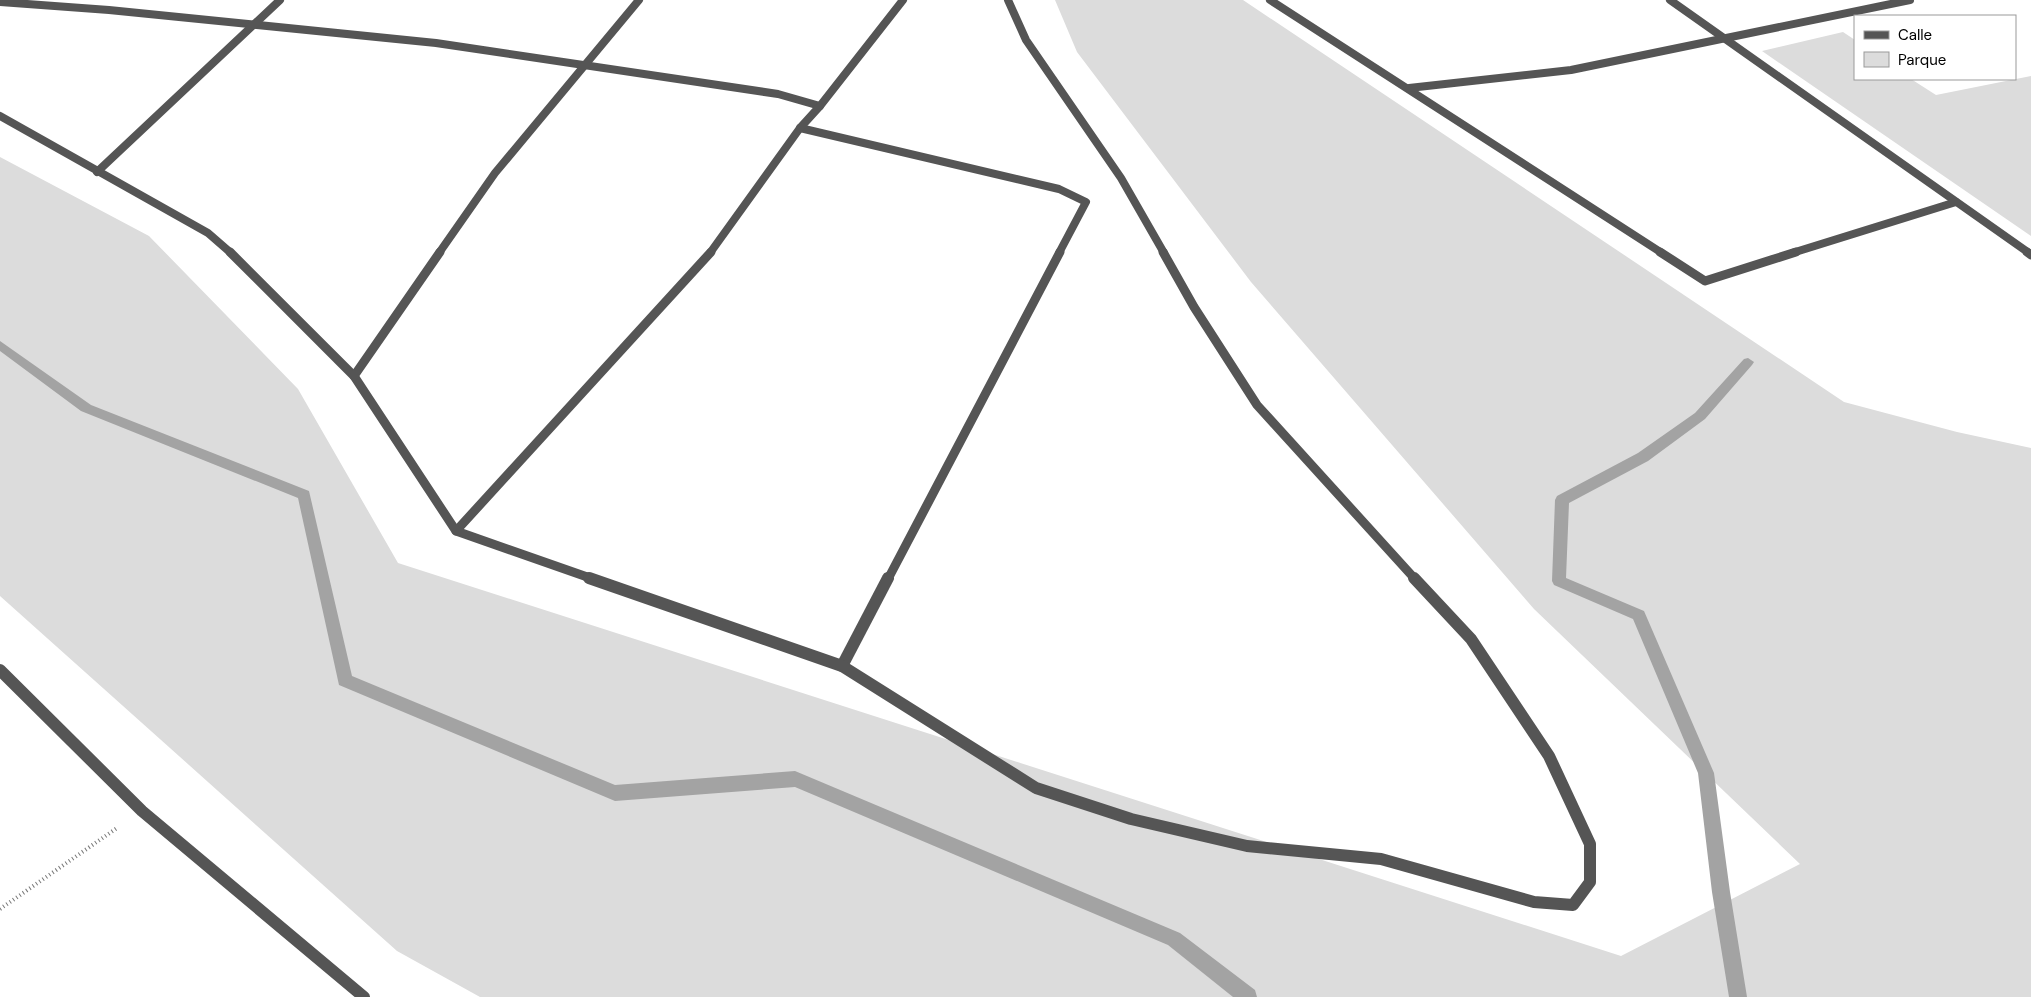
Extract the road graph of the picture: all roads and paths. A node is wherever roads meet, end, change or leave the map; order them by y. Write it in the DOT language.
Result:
graph roads {
  1 [pos="280,0"];
  2 [pos="639,0"];
  3 [pos="902,0"];
  4 [pos="1008,0"];
  5 [pos="1270,0"];
  6 [pos="1670,0"];
  7 [pos="1910,0"];
  8 [pos="0,2"];
  9 [pos="254,26"];
  10 [pos="1726,39"];
  11 [pos="584,64"];
  12 [pos="1409,88"];
  13 [pos="820,106"];
  14 [pos="0,116"];
  15 [pos="800,128"];
  16 [pos="97,172"];
  17 [pos="1956,202"];
  18 [pos="2031,255"];
  19 [pos="354,376"];
  20 [pos="456,531"];
  21 [pos="842,666"];
  22 [pos="0,670"];
  23 [pos="142,811"];
  24 [pos="0,909"];
  25 [pos="364,997"];
  1 -- 9 [label="street"];
  2 -- 11 [label="street"];
  3 -- 13 [label="street"];
  4 -- 21 [label="street"];
  5 -- 12 [label="street"];
  6 -- 10 [label="street"];
  7 -- 10 [label="street"];
  8 -- 9 [label="street"];
  9 -- 11 [label="street"];
  9 -- 16 [label="street"];
  10 -- 12 [label="street"];
  10 -- 17 [label="street"];
  11 -- 13 [label="street"];
  11 -- 19 [label="street"];
  12 -- 17 [label="street"];
  13 -- 15 [label="street"];
  14 -- 16 [label="street"];
  15 -- 20 [label="street"];
  15 -- 21 [label="street"];
  16 -- 19 [label="street"];
  17 -- 18 [label="street"];
  19 -- 20 [label="street"];
  20 -- 21 [label="street"];
  22 -- 23 [label="street"];
  23 -- 24 [label="path"];
  23 -- 25 [label="street"];
}
